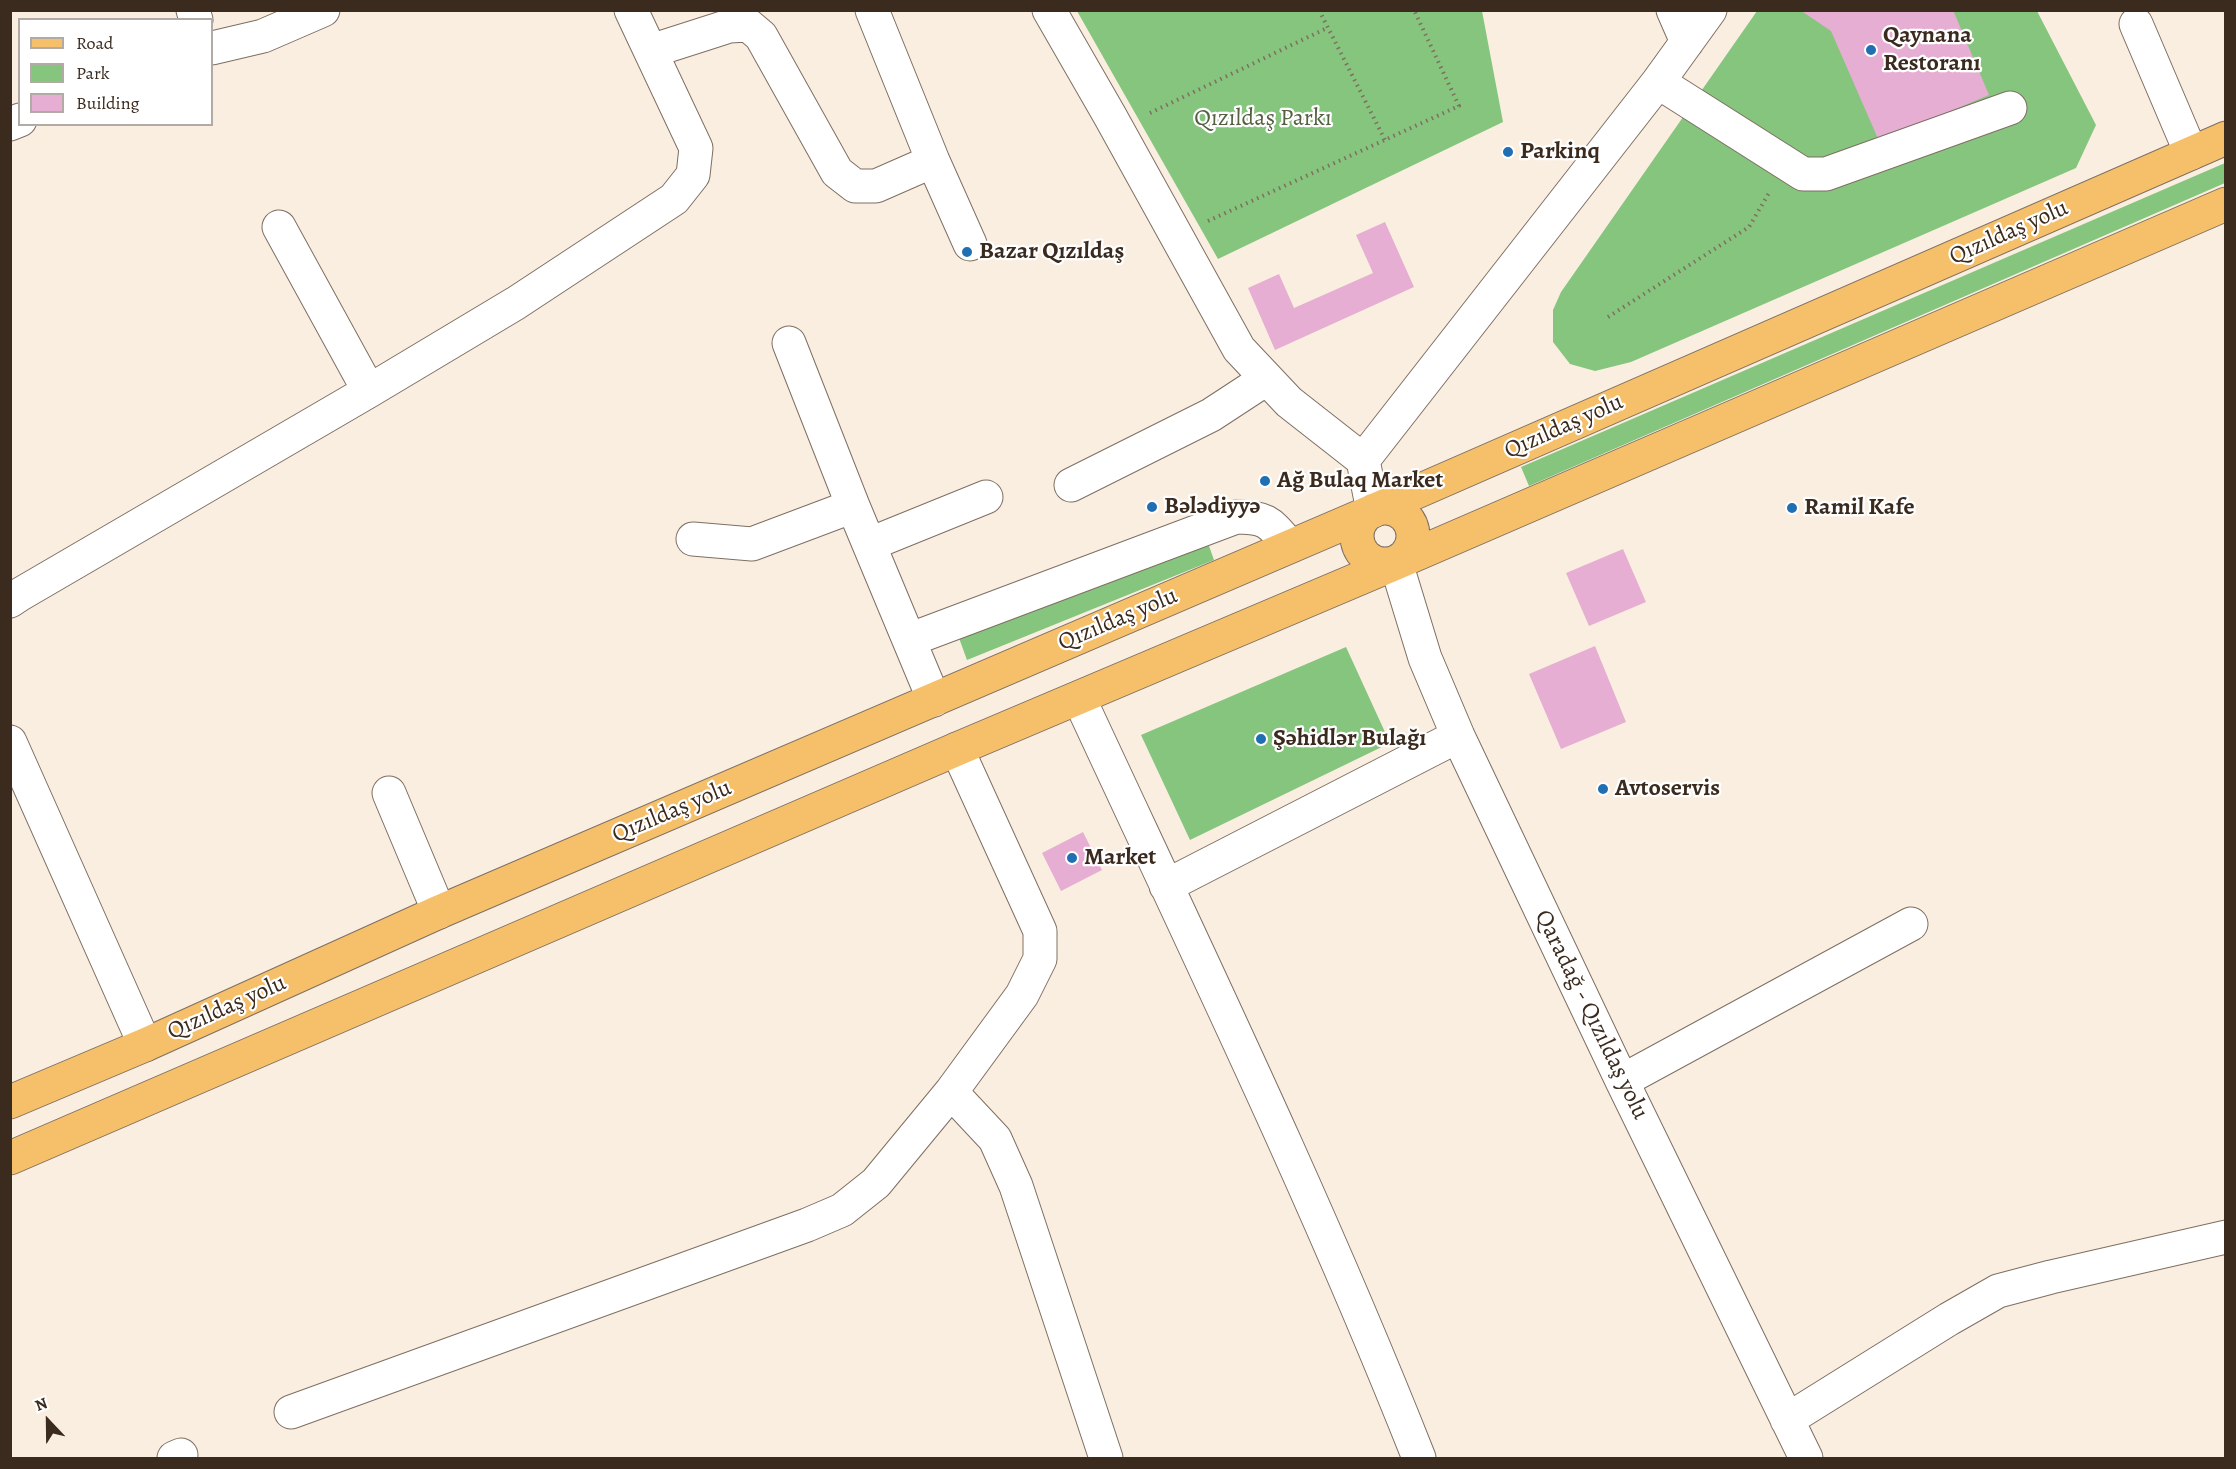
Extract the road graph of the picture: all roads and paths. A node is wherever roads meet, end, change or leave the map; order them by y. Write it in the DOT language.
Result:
graph roads {
  1 [pos="323,10"];
  2 [pos="631,10"];
  3 [pos="872,10"];
  4 [pos="1048,10"];
  5 [pos="1319,10"];
  6 [pos="1414,10"];
  7 [pos="1673,10"];
  8 [pos="1710,10"];
  9 [pos="2136,24"];
  10 [pos="1327,28"];
  11 [pos="1687,42"];
  12 [pos="213,48"];
  13 [pos="651,51"];
  14 [pos="1658,82"];
  15 [pos="2010,108"];
  16 [pos="1149,113"];
  17 [pos="2226,138"];
  18 [pos="1385,140"];
  19 [pos="2191,153"];
  20 [pos="933,161"];
  21 [pos="1786,164"];
  22 [pos="2226,204"];
  23 [pos="1199,225"];
  24 [pos="279,227"];
  25 [pos="970,244"];
  26 [pos="1608,317"];
  27 [pos="789,343"];
  28 [pos="1266,379"];
  29 [pos="369,391"];
  30 [pos="1363,460"];
  31 [pos="1071,485"];
  32 [pos="986,497"];
  33 [pos="853,506"];
  34 [pos="1373,511"];
  35 [pos="693,539"];
  36 [pos="870,544"];
  37 [pos="1290,546"];
  38 [pos="1396,563"];
  39 [pos="10,602"];
  40 [pos="909,640"];
  41 [pos="1079,698"];
  42 [pos="934,700"];
  43 [pos="1458,736"];
  44 [pos="10,742"];
  45 [pos="957,749"];
  46 [pos="389,793"];
  47 [pos="1166,886"];
  48 [pos="439,912"];
  49 [pos="1911,924"];
  50 [pos="145,1045"];
  51 [pos="1622,1081"];
  52 [pos="951,1092"];
  53 [pos="10,1102"];
  54 [pos="10,1158"];
  55 [pos="2226,1237"];
  56 [pos="291,1412"];
  57 [pos="1787,1420"];
  58 [pos="1106,1458"];
  59 [pos="1419,1458"];
  60 [pos="1806,1458"];
  1 -- 12 [label="street"];
  2 -- 13 [label="street"];
  3 -- 20 [label="street"];
  4 -- 28 [label="street"];
  5 -- 10 [label="path"];
  6 -- 18 [label="path"];
  7 -- 11 [label="street"];
  8 -- 11 [label="street"];
  9 -- 19 [label="street"];
  10 -- 16 [label="path"];
  10 -- 18 [label="path"];
  11 -- 14 [label="street"];
  13 -- 20 [label="street"];
  13 -- 29 [label="street"];
  14 -- 21 [label="street"];
  14 -- 30 [label="street"];
  15 -- 21 [label="street"];
  17 -- 19 [label="main road, Qızıldaş yolu"];
  18 -- 23 [label="path"];
  19 -- 34 [label="main road, Qızıldaş yolu"];
  20 -- 25 [label="street"];
  21 -- 26 [label="path"];
  22 -- 38 [label="main road"];
  24 -- 29 [label="street"];
  27 -- 33 [label="street"];
  28 -- 30 [label="street"];
  28 -- 31 [label="street"];
  29 -- 39 [label="street"];
  30 -- 34 [label="street"];
  32 -- 36 [label="street"];
  33 -- 35 [label="street"];
  33 -- 36 [label="street"];
  34 -- 37 [label="main road, Qızıldaş yolu"];
  34 -- 38 [label="main road"];
  36 -- 40 [label="street"];
  37 -- 40 [label="street"];
  37 -- 42 [label="main road, Qızıldaş yolu"];
  38 -- 41 [label="main road"];
  38 -- 43 [label="street, Qaradağ - Qızıldaş yolu"];
  40 -- 42 [label="street"];
  41 -- 45 [label="main road"];
  41 -- 47 [label="street"];
  42 -- 48 [label="main road, Qızıldaş yolu"];
  43 -- 47 [label="street"];
  43 -- 51 [label="street, Qaradağ - Qızıldaş yolu"];
  44 -- 50 [label="street"];
  45 -- 52 [label="street"];
  45 -- 54 [label="main road"];
  46 -- 48 [label="street"];
  47 -- 59 [label="street"];
  48 -- 50 [label="main road, Qızıldaş yolu"];
  49 -- 51 [label="street"];
  50 -- 53 [label="main road, Qızıldaş yolu"];
  51 -- 57 [label="street, Qaradağ - Qızıldaş yolu"];
  52 -- 56 [label="street"];
  52 -- 58 [label="street"];
  55 -- 57 [label="street"];
  57 -- 60 [label="street, Qaradağ - Qızıldaş yolu"];
}
